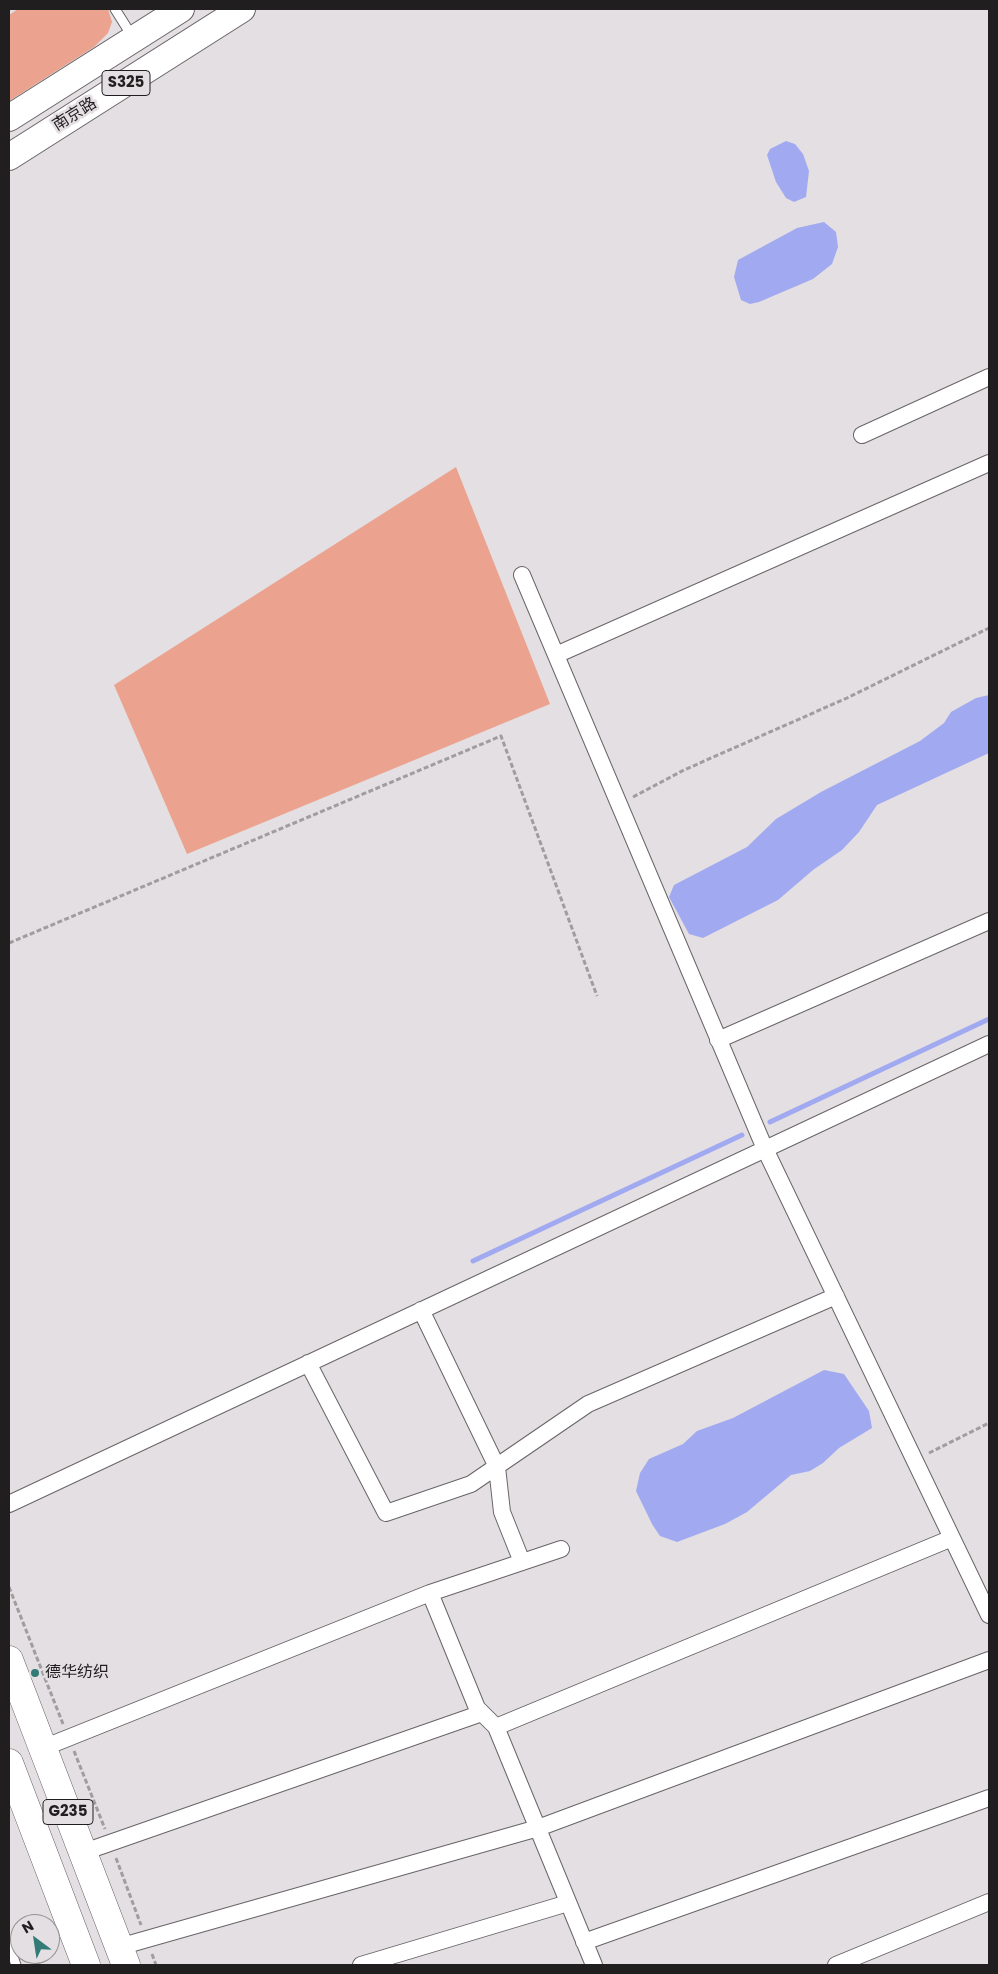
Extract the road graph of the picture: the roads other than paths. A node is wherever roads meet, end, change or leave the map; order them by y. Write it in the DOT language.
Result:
graph roads {
  1 [pos="115,9"];
  2 [pos="181,9"];
  3 [pos="242,9"];
  4 [pos="134,39"];
  5 [pos="9,118"];
  6 [pos="9,157"];
  7 [pos="989,377"];
  8 [pos="862,435"];
  9 [pos="989,463"];
  10 [pos="522,575"];
  11 [pos="556,655"];
  12 [pos="989,921"];
  13 [pos="718,1040"];
  14 [pos="989,1044"];
  15 [pos="765,1149"];
  16 [pos="836,1296"];
  17 [pos="421,1310"];
  18 [pos="308,1363"];
  19 [pos="497,1467"];
  20 [pos="9,1504"];
  21 [pos="952,1538"];
  22 [pos="561,1549"];
  23 [pos="522,1562"];
  24 [pos="430,1593"];
  25 [pos="989,1615"];
  26 [pos="9,1660"];
  27 [pos="989,1660"];
  28 [pos="482,1713"];
  29 [pos="496,1727"];
  30 [pos="43,1748"];
  31 [pos="9,1763"];
  32 [pos="989,1798"];
  33 [pos="538,1828"];
  34 [pos="84,1852"];
  35 [pos="989,1902"];
  36 [pos="568,1903"];
  37 [pos="584,1942"];
  38 [pos="9,1945"];
  39 [pos="122,1956"];
  40 [pos="16,1965"];
  41 [pos="86,1965"];
  42 [pos="361,1965"];
  43 [pos="594,1965"];
  44 [pos="836,1965"];
  1 -- 4 [label="lane"];
  2 -- 4 [label="main road, 南京路 / S325"];
  3 -- 6 [label="main road, 南京路 / S325"];
  4 -- 5 [label="main road, 南京路 / S325"];
  7 -- 8 [label="street"];
  9 -- 11 [label="street"];
  10 -- 11 [label="street"];
  11 -- 13 [label="street"];
  12 -- 13 [label="street"];
  13 -- 15 [label="street"];
  14 -- 15 [label="street"];
  15 -- 16 [label="street"];
  15 -- 17 [label="street"];
  16 -- 19 [label="street"];
  16 -- 21 [label="street"];
  17 -- 18 [label="street"];
  17 -- 19 [label="street"];
  18 -- 19 [label="street"];
  18 -- 20 [label="street"];
  19 -- 23 [label="street"];
  21 -- 25 [label="street"];
  21 -- 29 [label="street"];
  22 -- 23 [label="street"];
  23 -- 24 [label="street"];
  24 -- 28 [label="street"];
  24 -- 30 [label="street"];
  26 -- 30 [label="highway, G235"];
  27 -- 33 [label="street"];
  28 -- 29 [label="street"];
  28 -- 34 [label="street"];
  29 -- 33 [label="street"];
  30 -- 34 [label="highway, G235"];
  31 -- 41 [label="highway, G235"];
  32 -- 37 [label="street"];
  33 -- 36 [label="street"];
  33 -- 39 [label="street"];
  34 -- 39 [label="highway, G235"];
  35 -- 44 [label="street"];
  36 -- 37 [label="street"];
  36 -- 42 [label="street"];
  37 -- 43 [label="street"];
  38 -- 40 [label="lane"];
}
